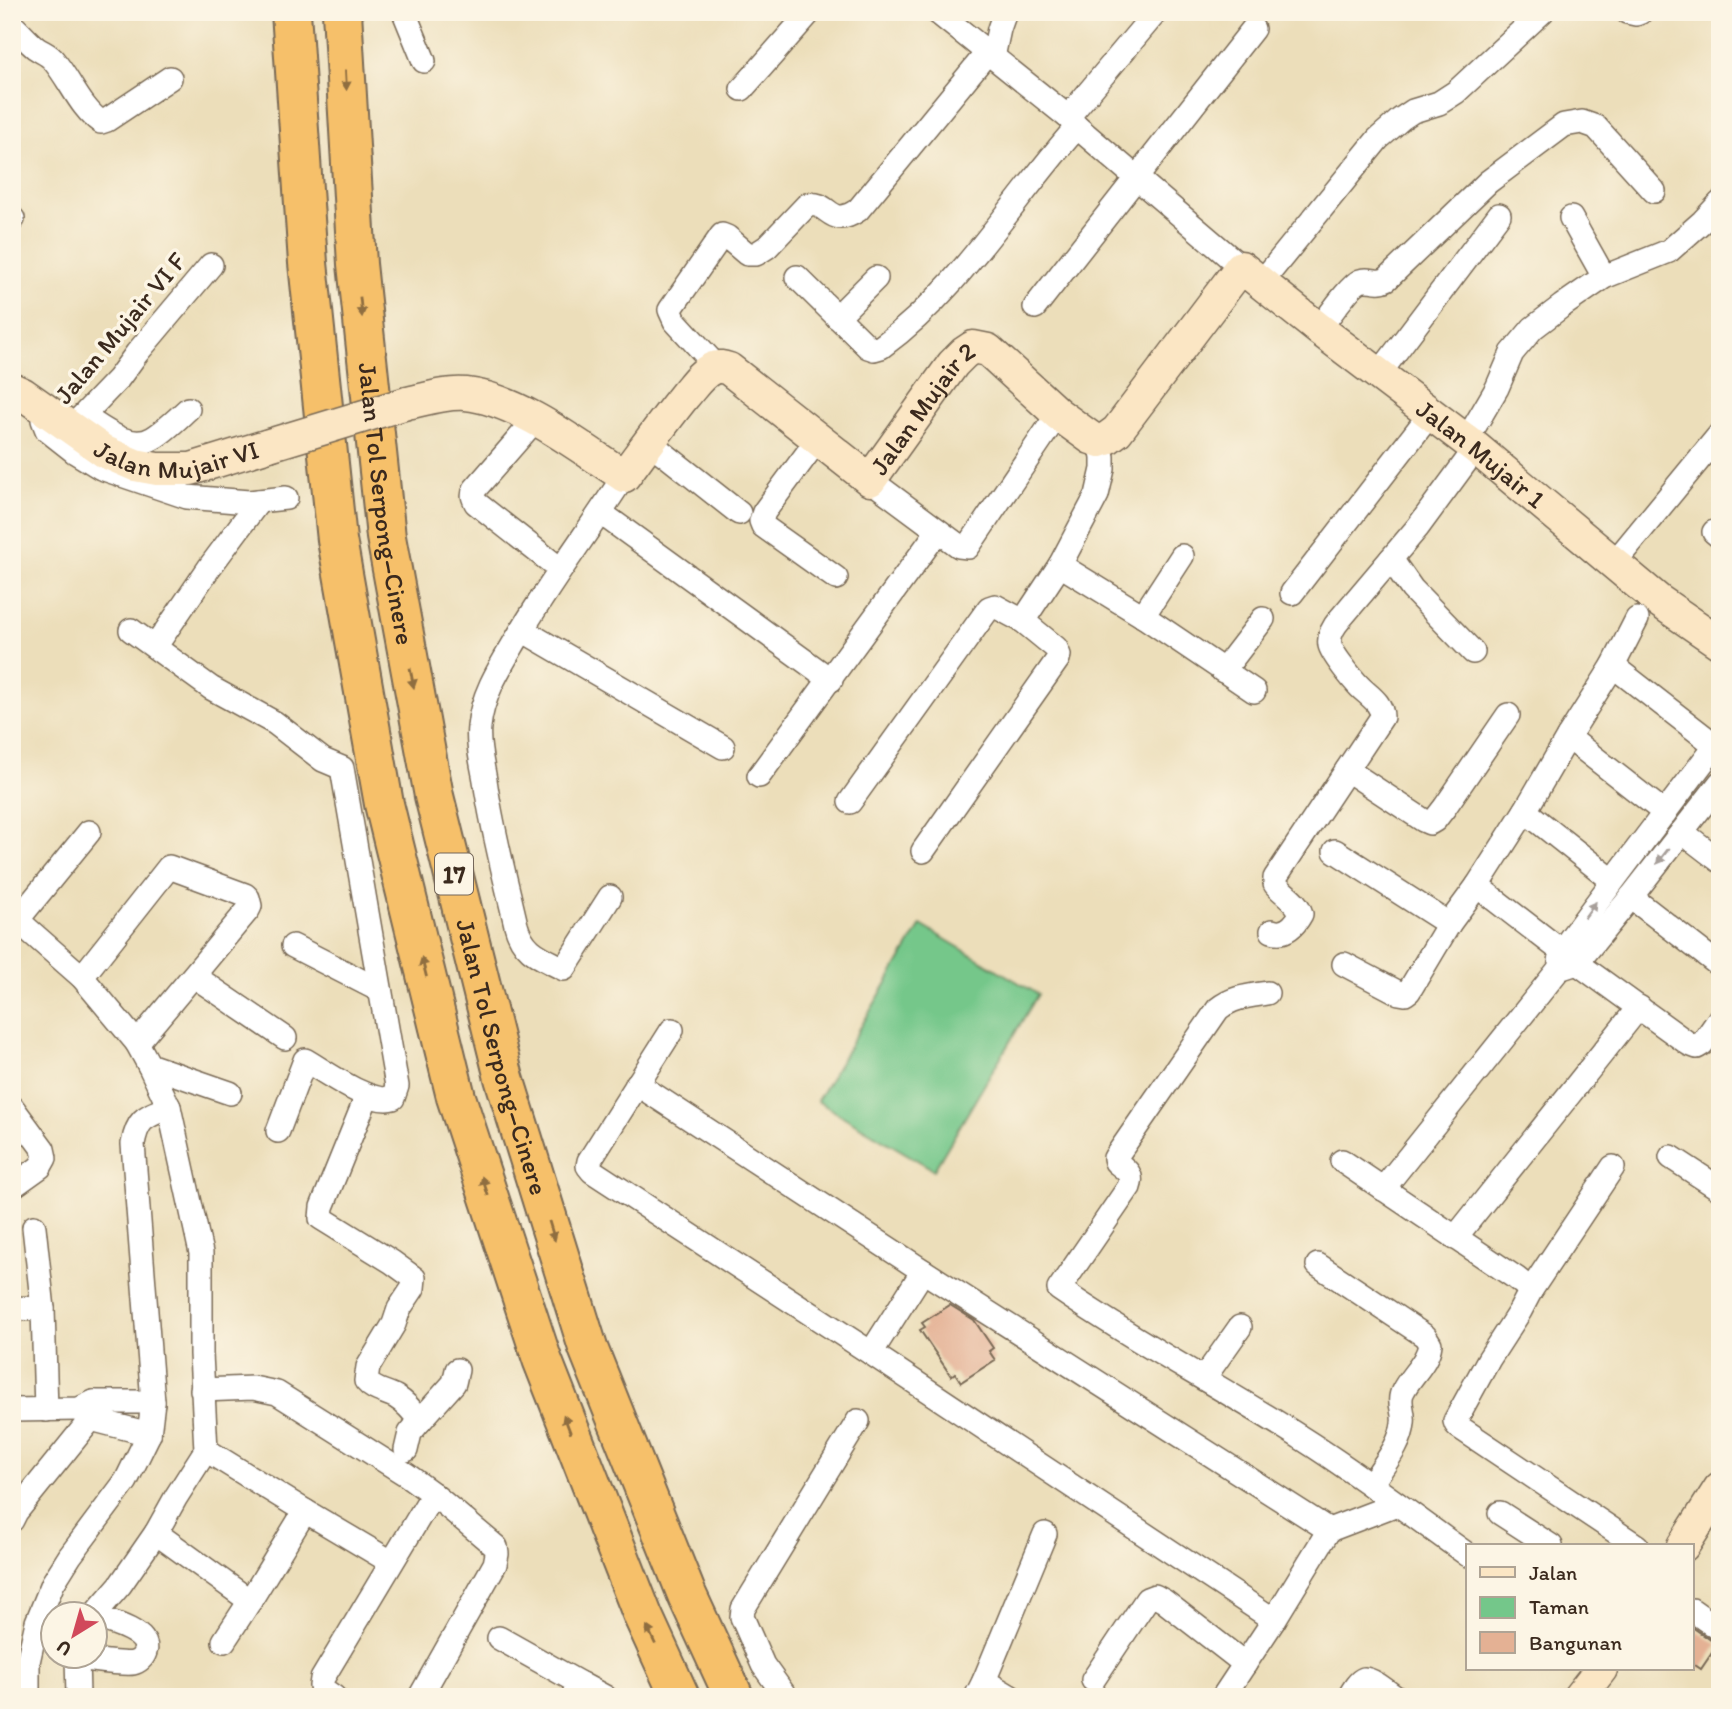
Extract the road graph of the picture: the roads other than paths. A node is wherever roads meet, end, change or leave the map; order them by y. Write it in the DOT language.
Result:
graph roads {
  1 [pos="291,12"];
  2 [pos="342,12"];
  3 [pos="404,12"];
  4 [pos="810,12"];
  5 [pos="937,12"];
  6 [pos="1005,12"];
  7 [pos="1156,12"];
  8 [pos="1542,12"];
  9 [pos="1627,12"];
  10 [pos="1641,12"];
  11 [pos="12,25"];
  12 [pos="1253,29"];
  13 [pos="990,55"];
  14 [pos="424,61"];
  15 [pos="170,78"];
  16 [pos="742,89"];
  17 [pos="1073,122"];
  18 [pos="1136,178"];
  19 [pos="1654,191"];
  20 [pos="1720,203"];
  21 [pos="1499,215"];
  22 [pos="1571,218"];
  23 [pos="211,265"];
  24 [pos="1251,275"];
  25 [pos="797,277"];
  26 [pos="1604,277"];
  27 [pos="876,278"];
  28 [pos="1035,307"];
  29 [pos="838,317"];
  30 [pos="1319,329"];
  31 [pos="717,366"];
  32 [pos="1379,374"];
  33 [pos="27,397"];
  34 [pos="188,410"];
  35 [pos="1431,413"];
  36 [pos="1058,414"];
  37 [pos="536,419"];
  38 [pos="77,422"];
  39 [pos="1720,434"];
  40 [pos="818,439"];
  41 [pos="1100,441"];
  42 [pos="649,442"];
  43 [pos="1471,444"];
  44 [pos="624,476"];
  45 [pos="870,480"];
  46 [pos="286,498"];
  47 [pos="259,500"];
  48 [pos="601,513"];
  49 [pos="738,513"];
  50 [pos="938,531"];
  51 [pos="1182,556"];
  52 [pos="1391,559"];
  53 [pos="1614,563"];
  54 [pos="1060,565"];
  55 [pos="560,569"];
  56 [pos="836,578"];
  57 [pos="1292,593"];
  58 [pos="1143,616"];
  59 [pos="1263,619"];
  60 [pos="1637,619"];
  61 [pos="1023,621"];
  62 [pos="131,630"];
  63 [pos="522,630"];
  64 [pos="1720,643"];
  65 [pos="155,647"];
  66 [pos="1473,652"];
  67 [pos="1613,666"];
  68 [pos="1223,671"];
  69 [pos="831,680"];
  70 [pos="1254,691"];
  71 [pos="1508,715"];
  72 [pos="1568,737"];
  73 [pos="723,747"];
  74 [pos="1717,747"];
  75 [pos="1347,770"];
  76 [pos="759,776"];
  77 [pos="1720,783"];
  78 [pos="850,802"];
  79 [pos="1525,811"];
  80 [pos="1665,814"];
  81 [pos="89,832"];
  82 [pos="1682,832"];
  83 [pos="923,851"];
  84 [pos="1335,851"];
  85 [pos="1720,861"];
  86 [pos="1612,880"];
  87 [pos="1477,886"];
  88 [pos="610,897"];
  89 [pos="1631,897"];
  90 [pos="1450,924"];
  91 [pos="1272,931"];
  92 [pos="293,946"];
  93 [pos="1566,961"];
  94 [pos="1344,964"];
  95 [pos="1720,966"];
  96 [pos="194,976"];
  97 [pos="82,977"];
  98 [pos="379,990"];
  99 [pos="1267,992"];
  100 [pos="1639,1007"];
  101 [pos="1720,1018"];
  102 [pos="672,1030"];
  103 [pos="285,1038"];
  104 [pos="136,1043"];
  105 [pos="149,1065"];
  106 [pos="637,1084"];
  107 [pos="230,1093"];
  108 [pos="367,1096"];
  109 [pos="12,1107"];
  110 [pos="169,1107"];
  111 [pos="278,1131"];
  112 [pos="1671,1157"];
  113 [pos="1342,1161"];
  114 [pos="1613,1167"];
  115 [pos="12,1187"];
  116 [pos="1383,1189"];
  117 [pos="1720,1189"];
  118 [pos="34,1227"];
  119 [pos="1455,1238"];
  120 [pos="1318,1265"];
  121 [pos="923,1271"];
  122 [pos="1531,1290"];
  123 [pos="12,1308"];
  124 [pos="43,1309"];
  125 [pos="1240,1327"];
  126 [pos="871,1353"];
  127 [pos="457,1370"];
  128 [pos="1204,1378"];
  129 [pos="202,1390"];
  130 [pos="153,1402"];
  131 [pos="46,1409"];
  132 [pos="12,1410"];
  133 [pos="88,1410"];
  134 [pos="420,1421"];
  135 [pos="858,1422"];
  136 [pos="149,1434"];
  137 [pos="206,1450"];
  138 [pos="406,1450"];
  139 [pos="1371,1485"];
  140 [pos="1720,1488"];
  141 [pos="433,1494"];
  142 [pos="1396,1504"];
  143 [pos="305,1511"];
  144 [pos="1500,1513"];
  145 [pos="13,1515"];
  146 [pos="1329,1530"];
  147 [pos="156,1534"];
  148 [pos="1045,1534"];
  149 [pos="1548,1544"];
  150 [pos="1634,1544"];
  151 [pos="1684,1544"];
  152 [pos="1466,1554"];
  153 [pos="391,1562"];
  154 [pos="50,1600"];
  155 [pos="107,1600"];
  156 [pos="250,1601"];
  157 [pos="1694,1611"];
  158 [pos="1274,1620"];
  159 [pos="108,1621"];
  160 [pos="1720,1630"];
  161 [pos="499,1638"];
  162 [pos="38,1640"];
  163 [pos="224,1641"];
  164 [pos="108,1660"];
  165 [pos="1245,1664"];
  166 [pos="77,1670"];
  167 [pos="1600,1670"];
  168 [pos="1093,1680"];
  169 [pos="980,1689"];
  170 [pos="577,1690"];
  171 [pos="29,1697"];
  172 [pos="78,1697"];
  173 [pos="334,1697"];
  174 [pos="419,1697"];
  175 [pos="605,1697"];
  176 [pos="680,1697"];
  177 [pos="734,1697"];
  178 [pos="786,1697"];
  179 [pos="1011,1697"];
  180 [pos="1223,1697"];
  181 [pos="1349,1697"];
  182 [pos="1395,1697"];
  183 [pos="1579,1697"];
  176 -- 1 [label="highway, Jalan Tol Serpong–Cinere / 17, one-way"];
  2 -- 177 [label="highway, Jalan Tol Serpong–Cinere / 17, one-way"];
  3 -- 14 [label="street"];
  4 -- 16 [label="street"];
  5 -- 13 [label="street"];
  6 -- 13 [label="street"];
  7 -- 17 [label="street"];
  8 -- 24 [label="street"];
  9 -- 10 [label="street"];
  11 -- 15 [label="street"];
  12 -- 18 [label="street"];
  13 -- 17 [label="street"];
  13 -- 31 [label="street"];
  17 -- 18 [label="street"];
  17 -- 29 [label="street"];
  18 -- 24 [label="street"];
  18 -- 28 [label="street"];
  19 -- 30 [label="street"];
  20 -- 26 [label="street"];
  21 -- 32 [label="street"];
  22 -- 26 [label="street"];
  23 -- 38 [label="street, Jalan Mujair VI F"];
  24 -- 30 [label="street, Jalan Mujair 1"];
  24 -- 41 [label="street"];
  25 -- 29 [label="street"];
  26 -- 43 [label="street"];
  27 -- 29 [label="street"];
  30 -- 32 [label="street, Jalan Mujair 1"];
  31 -- 40 [label="street, Jalan Mujair 2"];
  31 -- 42 [label="street"];
  32 -- 35 [label="street, Jalan Mujair 1"];
  33 -- 38 [label="street, Jalan Mujair VI"];
  33 -- 47 [label="street"];
  34 -- 38 [label="street"];
  35 -- 43 [label="street, Jalan Mujair 1"];
  35 -- 57 [label="street"];
  36 -- 41 [label="street, Jalan Mujair 2"];
  36 -- 45 [label="street, Jalan Mujair 2"];
  36 -- 50 [label="street"];
  37 -- 38 [label="street, Jalan Mujair VI, bridge"];
  37 -- 44 [label="street, Jalan Mujair VI"];
  37 -- 55 [label="street"];
  39 -- 53 [label="street"];
  40 -- 45 [label="street, Jalan Mujair 2"];
  40 -- 56 [label="street"];
  41 -- 54 [label="street"];
  42 -- 44 [label="street"];
  42 -- 49 [label="street"];
  43 -- 52 [label="street"];
  43 -- 53 [label="street, Jalan Mujair 1"];
  44 -- 48 [label="street"];
  45 -- 50 [label="street"];
  46 -- 47 [label="street"];
  47 -- 65 [label="street"];
  48 -- 55 [label="street"];
  48 -- 69 [label="street"];
  50 -- 69 [label="street"];
  51 -- 58 [label="street"];
  52 -- 66 [label="street"];
  52 -- 75 [label="street"];
  53 -- 64 [label="street, Jalan Mujair 1"];
  54 -- 58 [label="street"];
  54 -- 61 [label="street"];
  55 -- 63 [label="street"];
  58 -- 68 [label="street"];
  59 -- 68 [label="street"];
  60 -- 67 [label="street"];
  61 -- 78 [label="street"];
  61 -- 83 [label="street"];
  62 -- 65 [label="street"];
  63 -- 73 [label="street"];
  63 -- 88 [label="street"];
  65 -- 98 [label="street"];
  67 -- 72 [label="street"];
  67 -- 74 [label="street"];
  68 -- 70 [label="street"];
  69 -- 76 [label="street"];
  71 -- 75 [label="street"];
  72 -- 79 [label="street"];
  72 -- 80 [label="street"];
  74 -- 80 [label="street"];
  75 -- 91 [label="street"];
  77 -- 82 [label="street"];
  79 -- 86 [label="street"];
  79 -- 87 [label="street"];
  80 -- 86 [label="street"];
  81 -- 97 [label="street"];
  82 -- 85 [label="street"];
  82 -- 89 [label="street, one-way"];
  84 -- 90 [label="street"];
  93 -- 86 [label="street, one-way"];
  87 -- 90 [label="street"];
  87 -- 93 [label="street"];
  89 -- 93 [label="street"];
  89 -- 95 [label="street"];
  90 -- 94 [label="street"];
  92 -- 98 [label="street"];
  93 -- 100 [label="street"];
  93 -- 116 [label="street"];
  96 -- 97 [label="street"];
  96 -- 103 [label="street"];
  96 -- 104 [label="street"];
  97 -- 104 [label="street"];
  98 -- 108 [label="street"];
  99 -- 128 [label="street"];
  100 -- 101 [label="street"];
  100 -- 119 [label="street"];
  102 -- 106 [label="street"];
  104 -- 105 [label="street"];
  105 -- 107 [label="street"];
  105 -- 110 [label="street"];
  106 -- 121 [label="street"];
  106 -- 126 [label="street"];
  108 -- 111 [label="street"];
  108 -- 134 [label="street"];
  109 -- 115 [label="street"];
  110 -- 129 [label="street"];
  110 -- 130 [label="street"];
  112 -- 117 [label="street"];
  113 -- 116 [label="street"];
  114 -- 122 [label="street"];
  116 -- 119 [label="street"];
  118 -- 124 [label="street"];
  119 -- 122 [label="street"];
  120 -- 139 [label="street"];
  121 -- 126 [label="street"];
  121 -- 146 [label="street"];
  122 -- 150 [label="street"];
  123 -- 124 [label="street"];
  124 -- 131 [label="street"];
  125 -- 128 [label="street"];
  126 -- 158 [label="street"];
  127 -- 134 [label="street"];
  128 -- 139 [label="street"];
  129 -- 137 [label="street"];
  129 -- 141 [label="street"];
  130 -- 133 [label="street"];
  130 -- 136 [label="street"];
  131 -- 132 [label="street"];
  131 -- 133 [label="street"];
  133 -- 136 [label="street"];
  133 -- 145 [label="street"];
  134 -- 138 [label="street"];
  135 -- 178 [label="street"];
  136 -- 154 [label="street"];
  137 -- 143 [label="street"];
  137 -- 147 [label="street"];
  139 -- 142 [label="street"];
  140 -- 151 [label="street"];
  141 -- 153 [label="street"];
  141 -- 174 [label="street"];
  142 -- 146 [label="street"];
  142 -- 152 [label="street"];
  143 -- 153 [label="street"];
  143 -- 156 [label="street"];
  144 -- 149 [label="street"];
  146 -- 158 [label="street"];
  147 -- 155 [label="street"];
  147 -- 156 [label="street"];
  148 -- 169 [label="street"];
  153 -- 173 [label="street"];
  156 -- 163 [label="street"];
  157 -- 160 [label="street"];
  158 -- 165 [label="street"];
  159 -- 164 [label="street"];
  161 -- 170 [label="street"];
  162 -- 171 [label="street"];
  165 -- 168 [label="street"];
  165 -- 180 [label="street"];
  166 -- 172 [label="street"];
  167 -- 183 [label="street"];
  169 -- 179 [label="street"];
  170 -- 175 [label="street"];
  181 -- 182 [label="street"];
}
